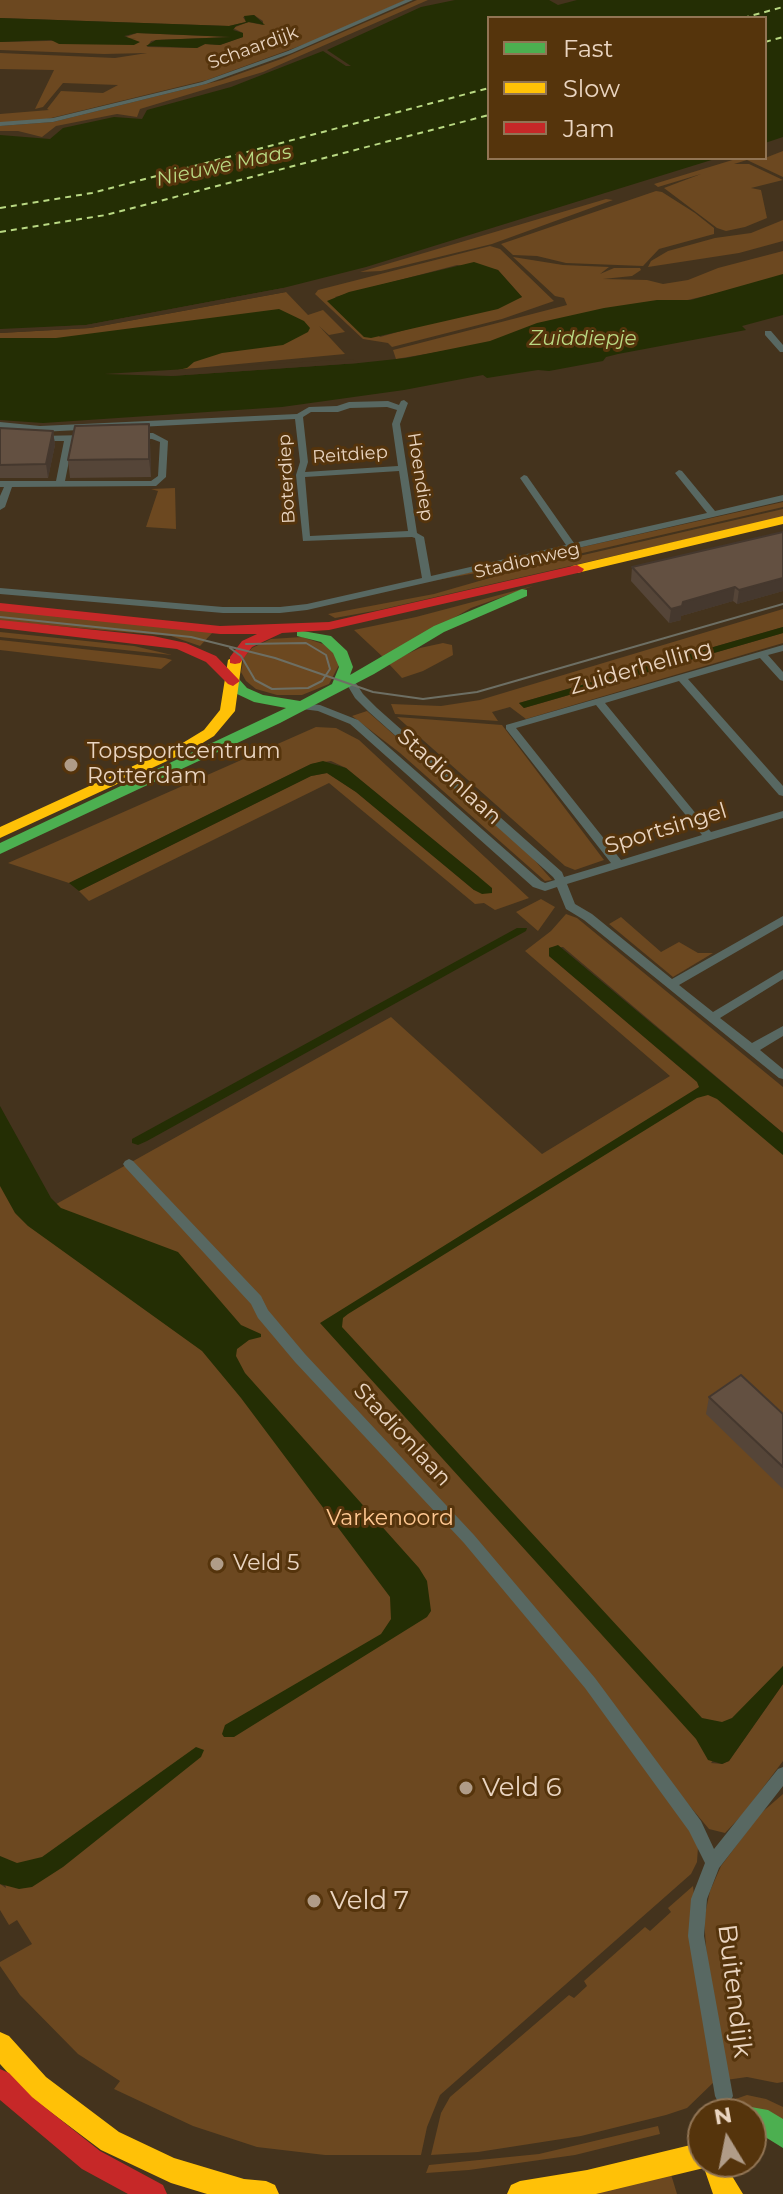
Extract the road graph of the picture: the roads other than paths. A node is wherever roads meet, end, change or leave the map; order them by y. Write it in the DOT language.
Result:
graph roads {
  1 [pos="410,0"];
  2 [pos="0,124"];
  3 [pos="768,333"];
  4 [pos="783,350"];
  5 [pos="299,416"];
  6 [pos="396,424"];
  7 [pos="0,425"];
  8 [pos="0,436"];
  9 [pos="100,437"];
  10 [pos="116,437"];
  11 [pos="69,439"];
  12 [pos="402,468"];
  13 [pos="679,473"];
  14 [pos="300,475"];
  15 [pos="524,478"];
  16 [pos="4,484"];
  17 [pos="60,484"];
  18 [pos="783,498"];
  19 [pos="0,507"];
  20 [pos="713,514"];
  21 [pos="783,520"];
  22 [pos="783,531"];
  23 [pos="413,534"];
  24 [pos="572,547"];
  25 [pos="427,579"];
  26 [pos="0,591"];
  27 [pos="44,603"];
  28 [pos="0,607"];
  29 [pos="0,624"];
  30 [pos="279,629"];
  31 [pos="783,648"];
  32 [pos="762,654"];
  33 [pos="681,677"];
  34 [pos="783,678"];
  35 [pos="233,681"];
  36 [pos="349,681"];
  37 [pos="598,701"];
  38 [pos="302,706"];
  39 [pos="783,793"];
  40 [pos="783,814"];
  41 [pos="0,833"];
  42 [pos="709,837"];
  43 [pos="0,849"];
  44 [pos="619,865"];
  45 [pos="556,884"];
  46 [pos="783,920"];
  47 [pos="783,974"];
  48 [pos="671,984"];
  49 [pos="713,1017"];
  50 [pos="783,1030"];
  51 [pos="752,1049"];
  52 [pos="783,1075"];
  53 [pos="129,1164"];
  54 [pos="783,1774"];
  55 [pos="713,1863"];
  56 [pos="0,2045"];
  57 [pos="0,2082"];
  58 [pos="724,2096"];
  59 [pos="687,2159"];
  60 [pos="154,2194"];
  61 [pos="266,2194"];
  62 [pos="520,2194"];
  1 -- 2 [label="street, Schaardijk"];
  3 -- 4 [label="street"];
  5 -- 6 [label="street, Boterdiep"];
  5 -- 7 [label="street"];
  5 -- 14 [label="street, Boterdiep"];
  6 -- 12 [label="street, Hoendiep"];
  8 -- 11 [label="street"];
  9 -- 11 [label="street"];
  10 -- 17 [label="street"];
  11 -- 17 [label="street"];
  12 -- 14 [label="street, Reitdiep"];
  12 -- 23 [label="street, Hoendiep"];
  13 -- 20 [label="street"];
  14 -- 23 [label="street, Boterdiep"];
  15 -- 24 [label="street, Stadionweg"];
  16 -- 17 [label="street"];
  16 -- 19 [label="street"];
  18 -- 20 [label="street, Stadionweg"];
  20 -- 24 [label="street, Stadionweg"];
  21 -- 30 [label="main road, Stadionweg"];
  22 -- 36 [label="main road, Stadionweg"];
  23 -- 25 [label="street, Hoendiep"];
  24 -- 25 [label="street, Stadionweg"];
  25 -- 27 [label="street, Stadionweg"];
  26 -- 27 [label="street, Stadionweg"];
  27 -- 28 [label="main road, Stadionweg"];
  27 -- 30 [label="main road, Stadionweg"];
  29 -- 35 [label="main road"];
  30 -- 35 [label="main road, Stadionweg"];
  30 -- 36 [label="main road, Stadionweg"];
  31 -- 32 [label="street, Zuiderhelling"];
  32 -- 33 [label="street, Zuiderhelling"];
  32 -- 34 [label="street"];
  33 -- 37 [label="street, Zuiderhelling"];
  33 -- 39 [label="street"];
  35 -- 38 [label="main road"];
  35 -- 41 [label="main road, Stadionweg"];
  36 -- 38 [label="main road, Stadionweg"];
  36 -- 45 [label="street, Stadionlaan"];
  37 -- 42 [label="street"];
  37 -- 44 [label="street, Zuiderhelling"];
  38 -- 43 [label="main road, Stadionweg"];
  38 -- 45 [label="street, Stadionlaan"];
  40 -- 42 [label="street, Sportsingel"];
  42 -- 44 [label="street, Sportsingel"];
  44 -- 45 [label="street, Sportsingel"];
  45 -- 48 [label="street, Stadionlaan"];
  46 -- 48 [label="street"];
  47 -- 49 [label="street"];
  48 -- 49 [label="street, Stadionlaan"];
  49 -- 51 [label="street, Stadionlaan"];
  50 -- 51 [label="street"];
  51 -- 52 [label="street, Stadionlaan"];
  53 -- 55 [label="street, Stadionlaan"];
  54 -- 55 [label="street, Buitendijk"];
  55 -- 58 [label="street, Buitendijk"];
  56 -- 61 [label="main road"];
  57 -- 60 [label="main road"];
  59 -- 62 [label="main road"];
}
